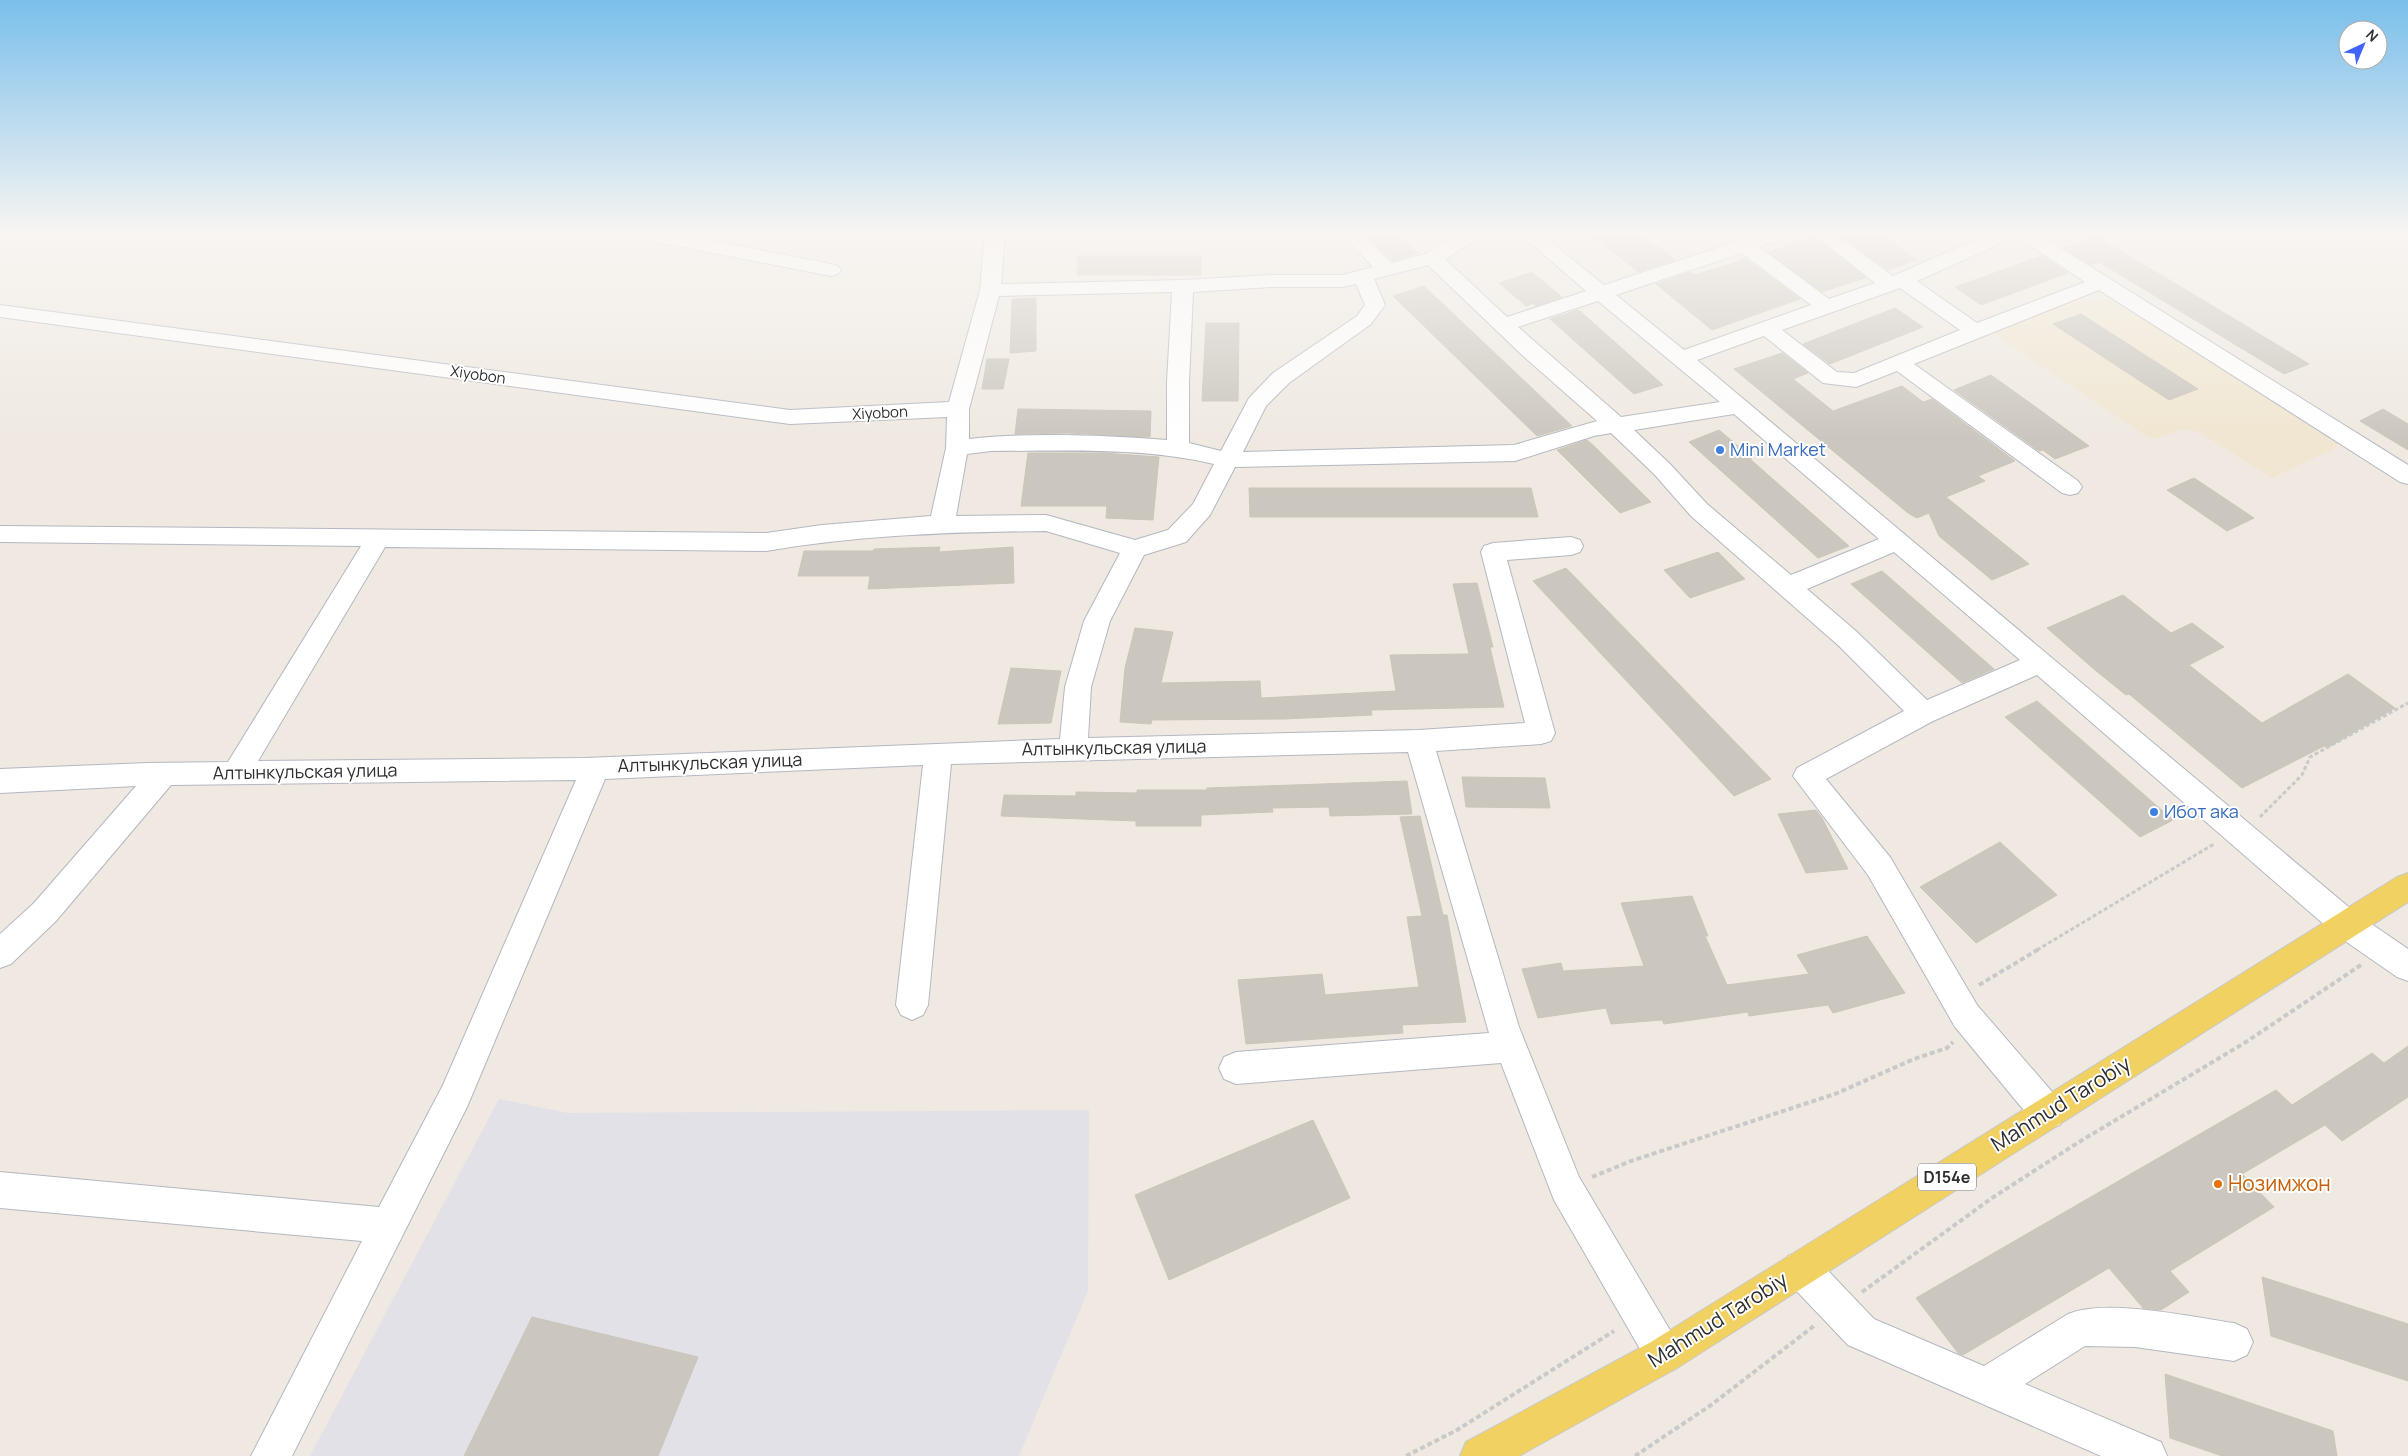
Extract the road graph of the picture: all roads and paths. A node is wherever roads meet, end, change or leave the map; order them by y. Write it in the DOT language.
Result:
graph roads {
  1 [pos="987,302"];
  2 [pos="1182,302"];
  3 [pos="1373,302"];
  4 [pos="1479,302"];
  5 [pos="1574,302"];
  6 [pos="1612,302"];
  7 [pos="1819,302"];
  8 [pos="1840,302"];
  9 [pos="1928,302"];
  10 [pos="2049,302"];
  11 [pos="2132,302"];
  12 [pos="1826,307"];
  13 [pos="0,311"];
  14 [pos="1504,325"];
  15 [pos="1767,328"];
  16 [pos="1975,331"];
  17 [pos="1683,358"];
  18 [pos="1898,362"];
  19 [pos="1739,406"];
  20 [pos="958,409"];
  21 [pos="1616,425"];
  22 [pos="957,448"];
  23 [pos="1178,448"];
  24 [pos="1228,460"];
  25 [pos="2408,476"];
  26 [pos="2070,487"];
  27 [pos="942,524"];
  28 [pos="0,534"];
  29 [pos="378,538"];
  30 [pos="1897,541"];
  31 [pos="1571,546"];
  32 [pos="1135,549"];
  33 [pos="1787,587"];
  34 [pos="2039,663"];
  35 [pos="2408,703"];
  36 [pos="1923,713"];
  37 [pos="1419,740"];
  38 [pos="1074,750"];
  39 [pos="938,753"];
  40 [pos="596,768"];
  41 [pos="236,773"];
  42 [pos="164,774"];
  43 [pos="0,781"];
  44 [pos="2236,831"];
  45 [pos="2408,886"];
  46 [pos="2346,924"];
  47 [pos="2383,950"];
  48 [pos="0,954"];
  49 [pos="2408,967"];
  50 [pos="912,1005"];
  51 [pos="1960,1005"];
  52 [pos="1511,1047"];
  53 [pos="1236,1068"];
  54 [pos="2048,1113"];
  55 [pos="1566,1188"];
  56 [pos="0,1190"];
  57 [pos="388,1226"];
  58 [pos="1800,1269"];
  59 [pos="1838,1309"];
  60 [pos="1614,1331"];
  61 [pos="2234,1342"];
  62 [pos="1664,1355"];
  63 [pos="1987,1386"];
  64 [pos="271,1456"];
  65 [pos="1406,1456"];
  66 [pos="1480,1456"];
  67 [pos="1635,1456"];
  68 [pos="2147,1456"];
  1 -- 20 [label="street"];
  2 -- 23 [label="street"];
  3 -- 24 [label="street"];
  4 -- 14 [label="street"];
  5 -- 14 [label="street"];
  6 -- 17 [label="street"];
  7 -- 12 [label="street"];
  8 -- 12 [label="street"];
  9 -- 16 [label="street"];
  10 -- 16 [label="street"];
  11 -- 25 [label="street"];
  12 -- 15 [label="street"];
  13 -- 20 [label="street, Xiyobon"];
  14 -- 21 [label="street"];
  15 -- 17 [label="street"];
  15 -- 18 [label="street"];
  16 -- 18 [label="street"];
  17 -- 19 [label="street"];
  18 -- 26 [label="street"];
  19 -- 21 [label="street"];
  19 -- 30 [label="street"];
  20 -- 22 [label="street"];
  21 -- 24 [label="street"];
  21 -- 33 [label="street"];
  22 -- 23 [label="street"];
  22 -- 27 [label="street"];
  23 -- 24 [label="street"];
  24 -- 32 [label="street"];
  27 -- 29 [label="street"];
  27 -- 32 [label="street"];
  28 -- 29 [label="street"];
  29 -- 41 [label="street"];
  30 -- 33 [label="street"];
  30 -- 34 [label="street"];
  31 -- 37 [label="street, Алтынкульская улица"];
  32 -- 38 [label="street"];
  33 -- 36 [label="street"];
  34 -- 36 [label="street"];
  34 -- 44 [label="street"];
  35 -- 44 [label="path"];
  36 -- 51 [label="street"];
  37 -- 38 [label="street, Алтынкульская улица"];
  37 -- 52 [label="street"];
  38 -- 39 [label="street, Алтынкульская улица"];
  39 -- 40 [label="street, Алтынкульская улица"];
  39 -- 50 [label="street"];
  40 -- 41 [label="street, Алтынкульская улица"];
  40 -- 57 [label="street"];
  41 -- 42 [label="street, Алтынкульская улица"];
  42 -- 43 [label="street, Алтынкульская улица"];
  42 -- 48 [label="street"];
  44 -- 46 [label="street"];
  44 -- 51 [label="path"];
  45 -- 46 [label="main road, Mahmud Tarobiy / D154e"];
  46 -- 47 [label="street"];
  46 -- 54 [label="main road, Mahmud Tarobiy / D154e"];
  47 -- 49 [label="street"];
  47 -- 59 [label="path"];
  51 -- 54 [label="street"];
  51 -- 55 [label="path"];
  52 -- 53 [label="street"];
  52 -- 55 [label="street"];
  54 -- 58 [label="main road, Mahmud Tarobiy / D154e"];
  55 -- 62 [label="street"];
  56 -- 57 [label="street"];
  57 -- 64 [label="street"];
  58 -- 59 [label="street"];
  58 -- 62 [label="main road, Mahmud Tarobiy / D154e"];
  59 -- 63 [label="street"];
  59 -- 67 [label="path"];
  60 -- 65 [label="path"];
  61 -- 63 [label="street"];
  62 -- 66 [label="main road, Mahmud Tarobiy / D154e"];
  63 -- 68 [label="street"];
}
